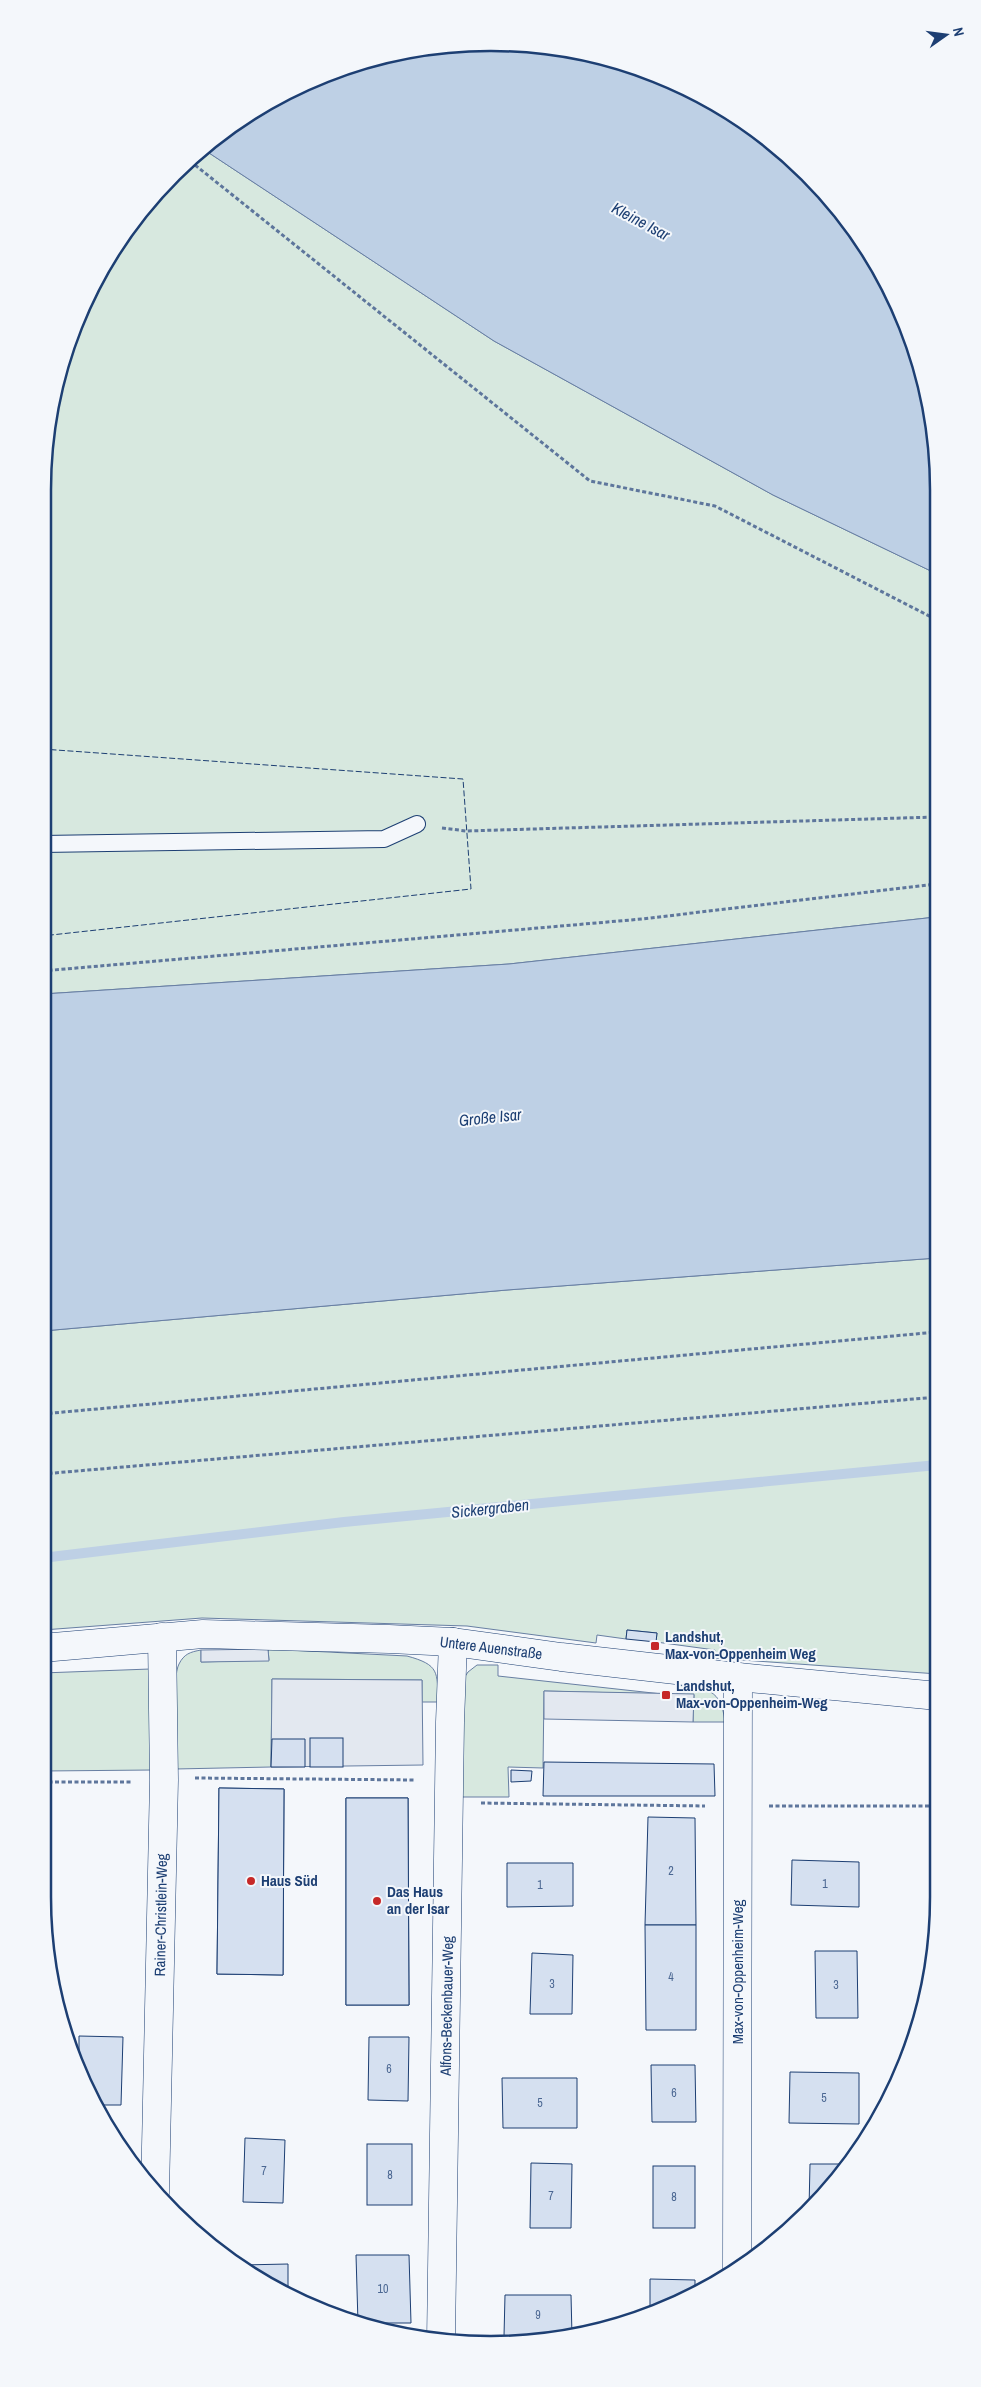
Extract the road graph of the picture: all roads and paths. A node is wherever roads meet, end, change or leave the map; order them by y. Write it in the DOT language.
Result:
graph roads {
  1 [pos="195,165"];
  2 [pos="930,616"];
  3 [pos="930,816"];
  4 [pos="417,824"];
  5 [pos="466,831"];
  6 [pos="51,844"];
  7 [pos="930,885"];
  8 [pos="51,970"];
  9 [pos="930,1333"];
  10 [pos="930,1398"];
  11 [pos="51,1413"];
  12 [pos="51,1473"];
  13 [pos="162,1637"];
  14 [pos="453,1642"];
  15 [pos="51,1647"];
  16 [pos="738,1677"];
  17 [pos="930,1695"];
  18 [pos="164,1780"];
  19 [pos="51,1782"];
  20 [pos="450,1791"];
  21 [pos="738,1806"];
  22 [pos="930,1806"];
  23 [pos="155,2180"];
  24 [pos="737,2261"];
  25 [pos="441,2333"];
  1 -- 2 [label="path"];
  3 -- 5 [label="path"];
  4 -- 6 [label="lane"];
  7 -- 8 [label="path"];
  9 -- 11 [label="path"];
  10 -- 12 [label="path"];
  13 -- 14 [label="street, Untere Auenstraße"];
  13 -- 15 [label="street, Untere Auenstraße"];
  13 -- 18 [label="street, Rainer-Christlein-Weg"];
  14 -- 16 [label="street, Untere Auenstraße"];
  14 -- 20 [label="street, Alfons-Beckenbauer-Weg"];
  16 -- 17 [label="street, Untere Auenstraße"];
  16 -- 21 [label="street, Max-von-Oppenheim-Weg"];
  18 -- 19 [label="path"];
  18 -- 20 [label="path"];
  18 -- 23 [label="street, Rainer-Christlein-Weg"];
  20 -- 21 [label="path"];
  20 -- 25 [label="street, Alfons-Beckenbauer-Weg"];
  21 -- 22 [label="path"];
  21 -- 24 [label="street, Max-von-Oppenheim-Weg"];
}
